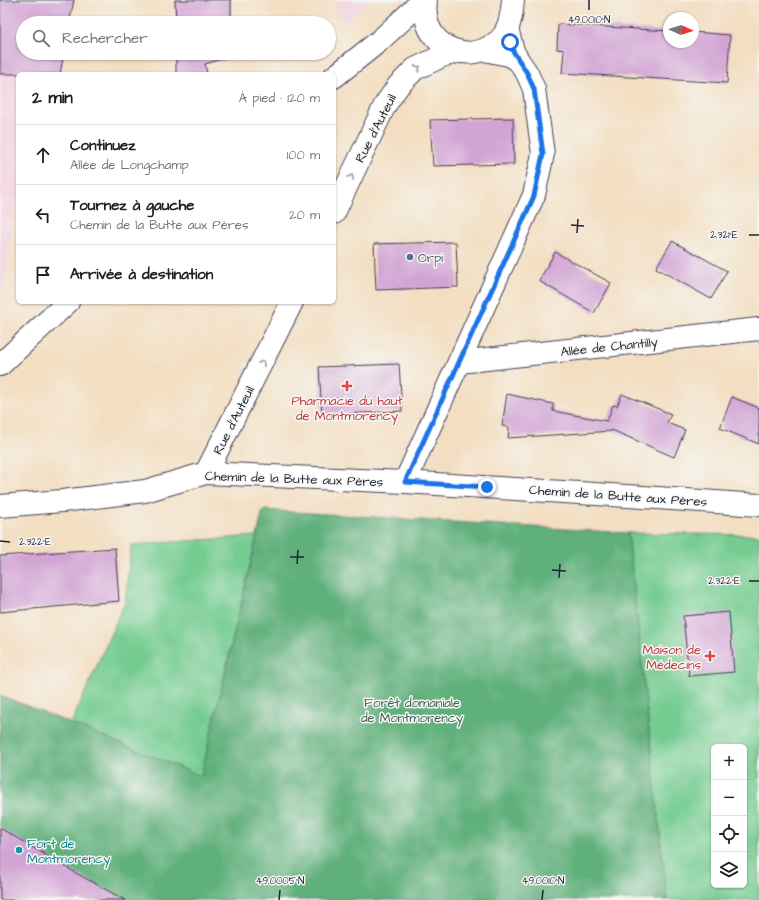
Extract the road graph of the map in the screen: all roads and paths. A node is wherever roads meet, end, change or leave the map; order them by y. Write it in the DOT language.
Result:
graph roads {
  1 [pos="422,0"];
  2 [pos="426,0"];
  3 [pos="511,9"];
  4 [pos="434,37"];
  5 [pos="378,42"];
  6 [pos="484,50"];
  7 [pos="457,52"];
  8 [pos="518,60"];
  9 [pos="336,75"];
  10 [pos="336,209"];
  11 [pos="66,304"];
  12 [pos="291,304"];
  13 [pos="759,329"];
  14 [pos="460,362"];
  15 [pos="0,365"];
  16 [pos="206,473"];
  17 [pos="405,482"];
  18 [pos="0,506"];
  19 [pos="759,506"];
  1 -- 5 [label="street"];
  2 -- 4 [label="street"];
  3 -- 6 [label="street"];
  3 -- 8 [label="street"];
  4 -- 5 [label="street"];
  4 -- 7 [label="street"];
  5 -- 9 [label="street"];
  6 -- 7 [label="street"];
  6 -- 8 [label="street"];
  10 -- 7 [label="street, Rue d'Auteuil, one-way"];
  8 -- 14 [label="street"];
  11 -- 15 [label="street"];
  16 -- 12 [label="street, Rue d'Auteuil, one-way"];
  13 -- 14 [label="street, Allée de Chantilly"];
  14 -- 17 [label="street"];
  16 -- 17 [label="street, Chemin de la Butte aux Pères"];
  16 -- 18 [label="street, Chemin de la Butte aux Pères"];
  17 -- 19 [label="street, Chemin de la Butte aux Pères"];
}
